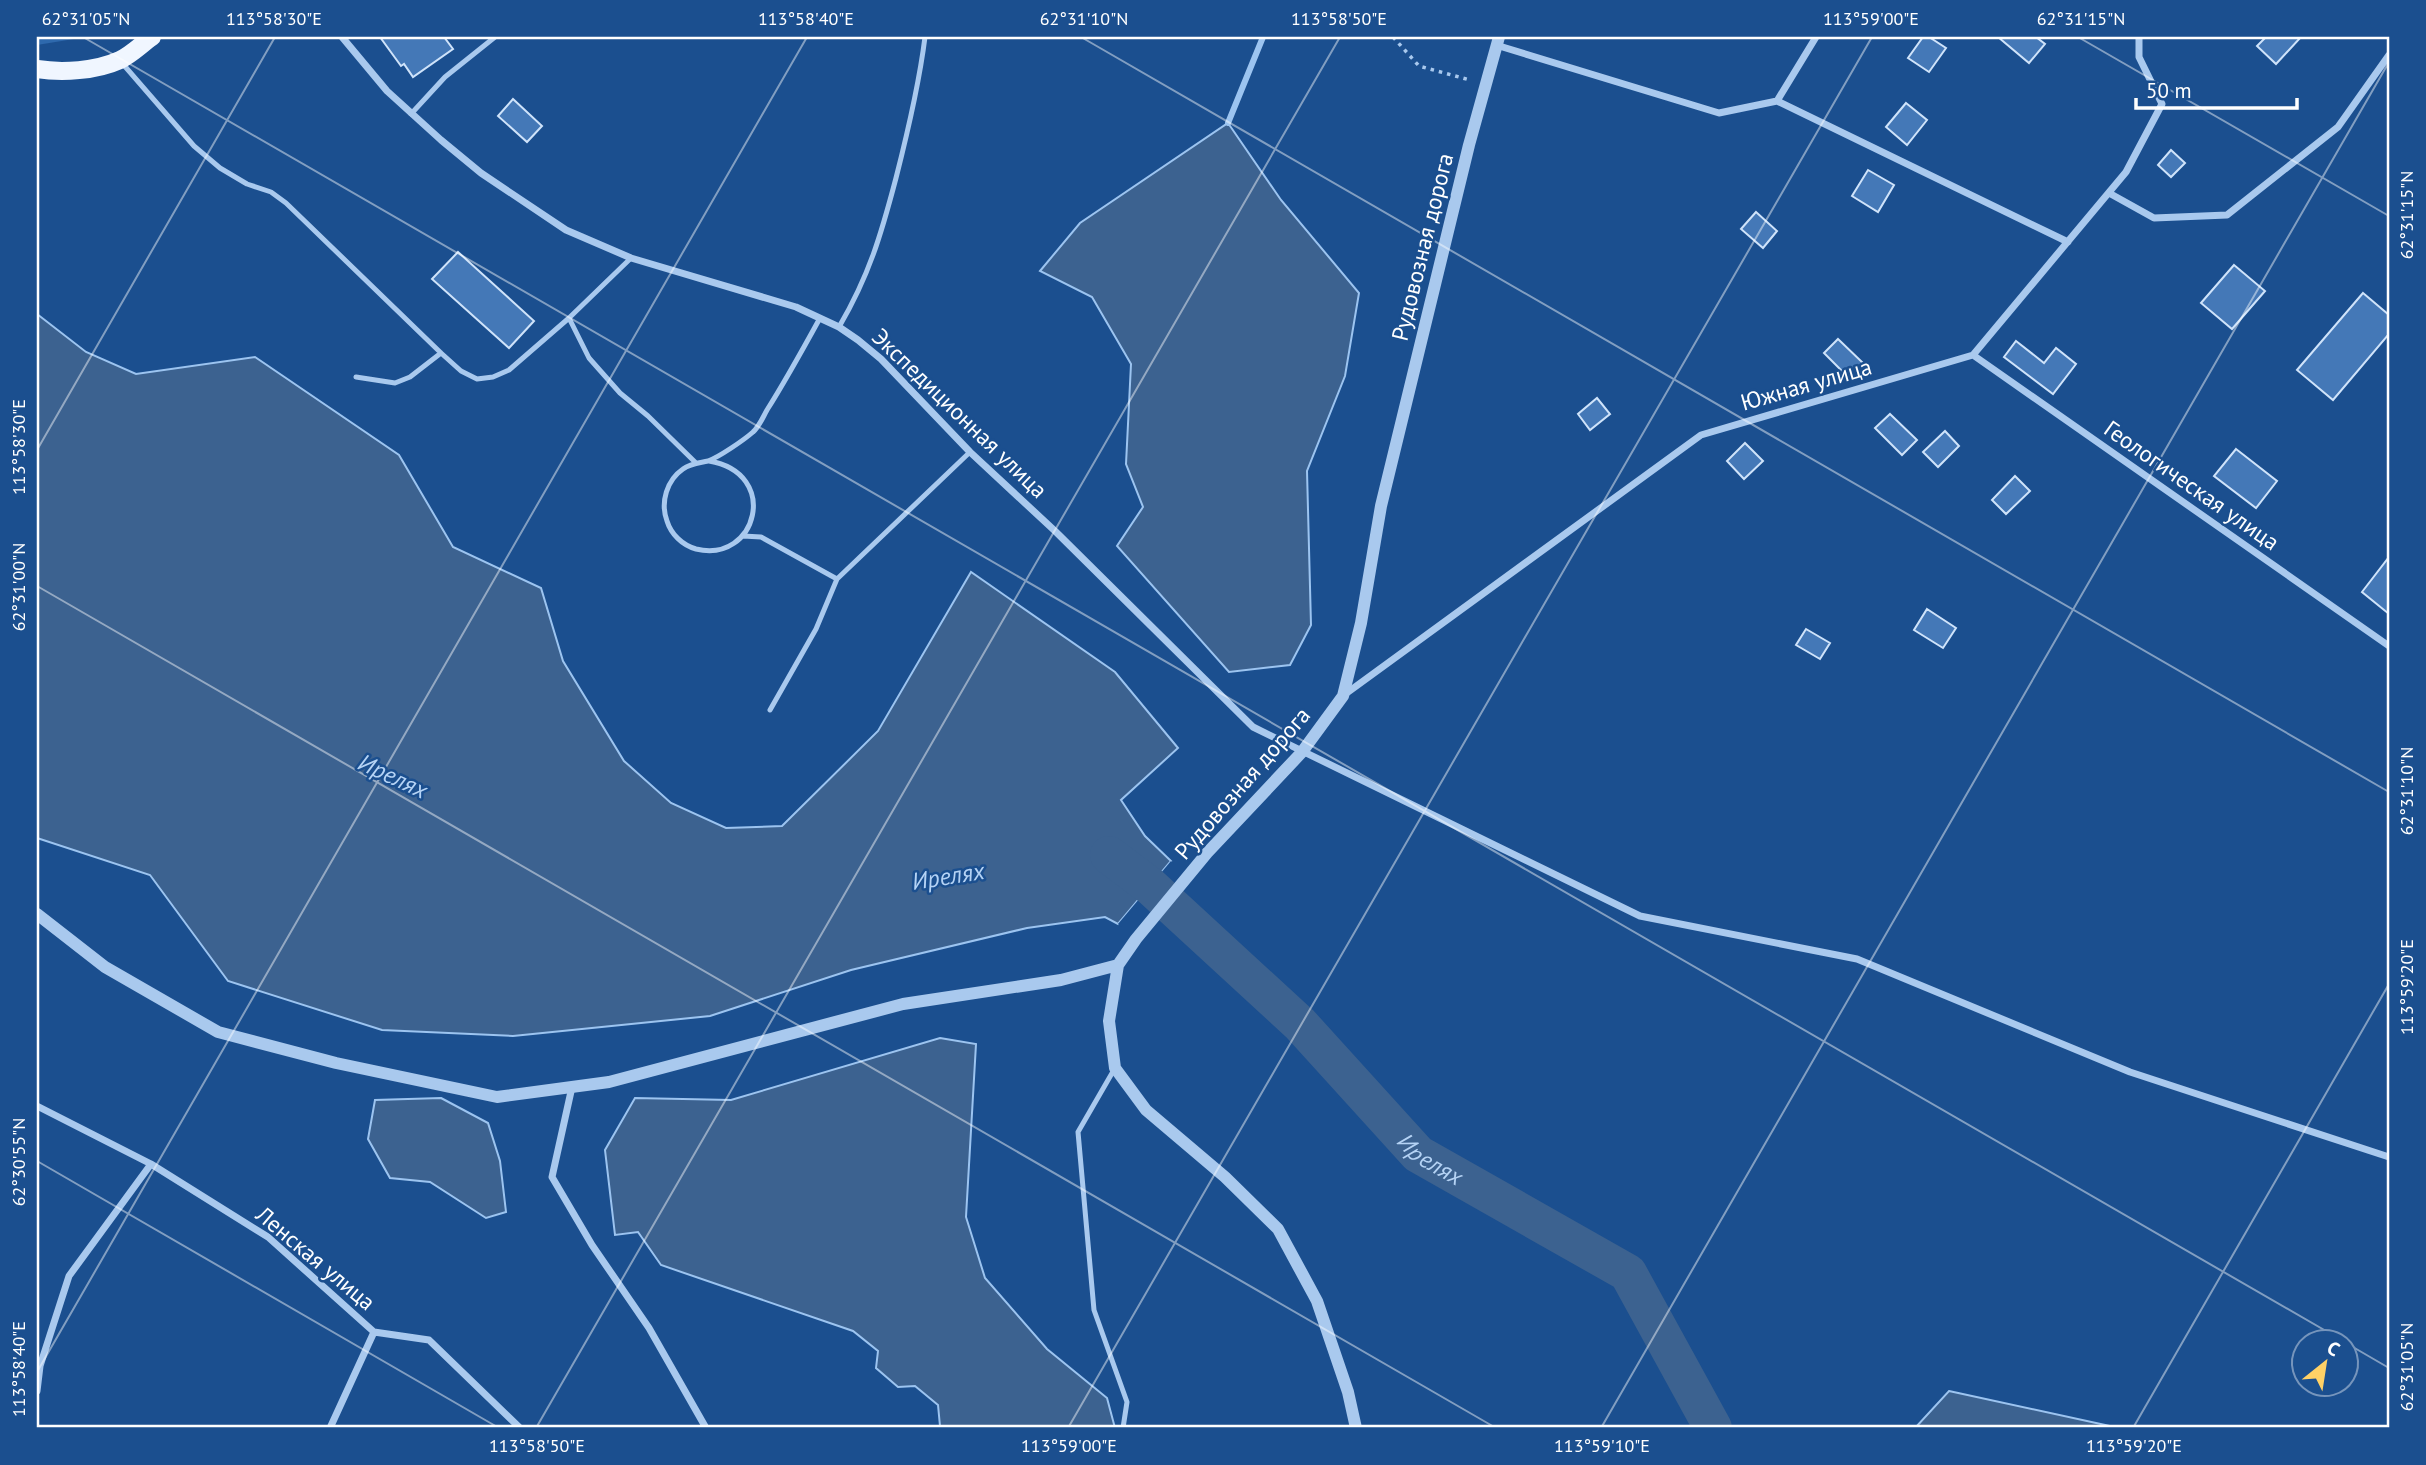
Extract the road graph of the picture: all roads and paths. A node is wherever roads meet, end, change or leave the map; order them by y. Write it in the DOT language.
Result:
graph roads {
  1 [pos="152,37"];
  2 [pos="342,37"];
  3 [pos="495,37"];
  4 [pos="925,37"];
  5 [pos="1393,37"];
  6 [pos="1816,37"];
  7 [pos="2139,37"];
  8 [pos="1497,41"];
  9 [pos="2389,55"];
  10 [pos="120,60"];
  11 [pos="37,69"];
  12 [pos="1454,74"];
  13 [pos="1777,101"];
  14 [pos="411,114"];
  15 [pos="2109,193"];
  16 [pos="2068,242"];
  17 [pos="631,258"];
  18 [pos="569,318"];
  19 [pos="820,318"];
  20 [pos="839,327"];
  21 [pos="441,353"];
  22 [pos="1973,355"];
  23 [pos="356,377"];
  24 [pos="970,452"];
  25 [pos="709,461"];
  26 [pos="696,463"];
  27 [pos="743,536"];
  28 [pos="836,579"];
  29 [pos="2389,646"];
  30 [pos="1343,696"];
  31 [pos="770,710"];
  32 [pos="1302,752"];
  33 [pos="37,914"];
  34 [pos="1118,965"];
  35 [pos="1115,1069"];
  36 [pos="572,1087"];
  37 [pos="37,1106"];
  38 [pos="2389,1157"];
  39 [pos="151,1164"];
  40 [pos="374,1332"];
  41 [pos="37,1391"];
  42 [pos="330,1428"];
  43 [pos="520,1428"];
  44 [pos="706,1428"];
  45 [pos="1123,1428"];
  46 [pos="1356,1428"];
  1 -- 10 [label="main road"];
  2 -- 14 [label="street, Экспедиционная улица"];
  3 -- 14 [label="lane"];
  4 -- 20 [label="lane"];
  5 -- 12 [label="path"];
  6 -- 13 [label="street"];
  7 -- 15 [label="street"];
  8 -- 13 [label="street"];
  8 -- 30 [label="street, Рудовозная дорога"];
  9 -- 15 [label="street"];
  10 -- 11 [label="main road"];
  10 -- 21 [label="lane"];
  13 -- 16 [label="street"];
  14 -- 17 [label="street, Экспедиционная улица"];
  15 -- 16 [label="street"];
  16 -- 22 [label="street"];
  17 -- 18 [label="lane"];
  17 -- 19 [label="street, Экспедиционная улица"];
  18 -- 21 [label="lane"];
  18 -- 26 [label="lane"];
  19 -- 20 [label="street, Экспедиционная улица"];
  19 -- 25 [label="lane"];
  20 -- 24 [label="street, Экспедиционная улица"];
  21 -- 23 [label="lane"];
  22 -- 29 [label="street, Геологическая улица"];
  22 -- 30 [label="street, Южная улица"];
  24 -- 28 [label="lane"];
  24 -- 32 [label="street, Экспедиционная улица"];
  25 -- 26 [label="lane"];
  25 -- 27 [label="lane"];
  26 -- 27 [label="lane"];
  27 -- 28 [label="lane"];
  28 -- 31 [label="lane"];
  30 -- 32 [label="street, Рудовозная дорога"];
  32 -- 34 [label="street, Рудовозная дорога"];
  32 -- 38 [label="street, Экспедиционная улица"];
  33 -- 36 [label="street"];
  34 -- 35 [label="street, Рудовозная дорога"];
  34 -- 36 [label="street"];
  35 -- 45 [label="lane"];
  35 -- 46 [label="street, Рудовозная дорога"];
  36 -- 44 [label="street"];
  37 -- 39 [label="street, Ленская улица"];
  39 -- 40 [label="street, Ленская улица"];
  39 -- 41 [label="street"];
  40 -- 42 [label="street"];
  40 -- 43 [label="street, Ленская улица"];
}
